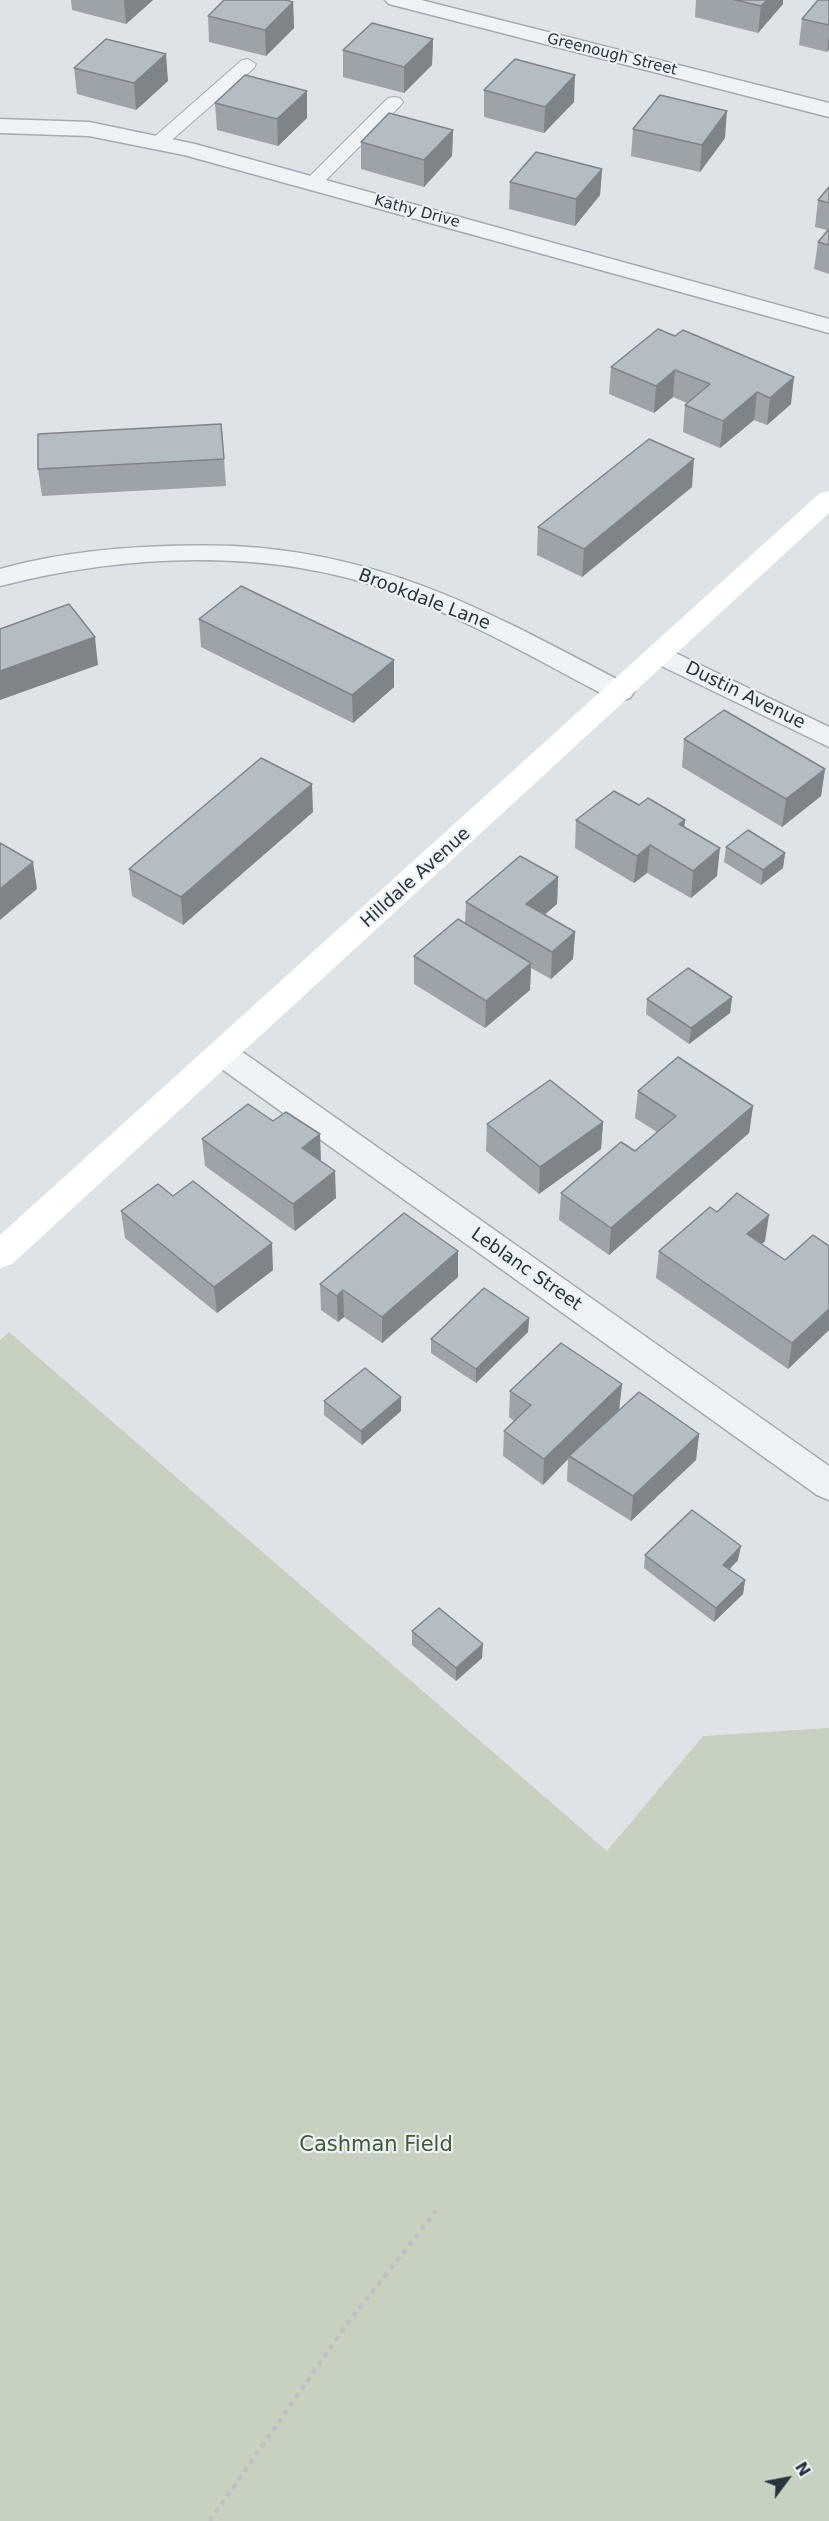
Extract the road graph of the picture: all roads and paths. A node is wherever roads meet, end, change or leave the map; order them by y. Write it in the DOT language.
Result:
graph roads {
  1 [pos="396,0"];
  2 [pos="248,64"];
  3 [pos="394,102"];
  4 [pos="829,110"];
  5 [pos="0,126"];
  6 [pos="159,142"];
  7 [pos="312,184"];
  8 [pos="829,326"];
  9 [pos="829,499"];
  10 [pos="0,578"];
  11 [pos="661,655"];
  12 [pos="620,692"];
  13 [pos="829,738"];
  14 [pos="223,1054"];
  15 [pos="0,1255"];
  16 [pos="829,1485"];
  17 [pos="436,2211"];
  18 [pos="210,2521"];
  1 -- 4 [label="street, Greenough Street"];
  2 -- 6 [label="lane"];
  3 -- 7 [label="lane"];
  5 -- 6 [label="street, Kathy Drive"];
  6 -- 7 [label="street, Kathy Drive"];
  7 -- 8 [label="street, Kathy Drive"];
  9 -- 11 [label="main road, Hilldale Avenue"];
  10 -- 12 [label="street, Brookdale Lane"];
  11 -- 12 [label="main road, Hilldale Avenue"];
  11 -- 13 [label="street, Dustin Avenue"];
  12 -- 14 [label="main road, Hilldale Avenue"];
  14 -- 15 [label="main road, Hilldale Avenue"];
  14 -- 16 [label="street, Leblanc Street"];
  17 -- 18 [label="path"];
}
